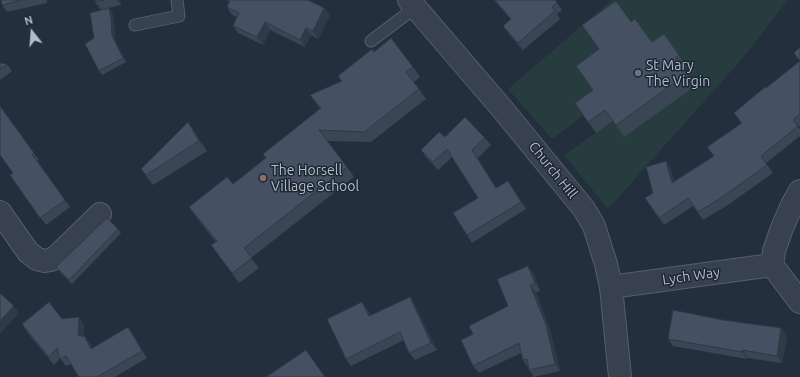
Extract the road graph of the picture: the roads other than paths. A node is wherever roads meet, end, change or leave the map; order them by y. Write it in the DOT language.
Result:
graph roads {
  1 [pos="177,0"];
  2 [pos="412,4"];
  3 [pos="135,25"];
  4 [pos="371,41"];
  5 [pos="800,191"];
  6 [pos="0,212"];
  7 [pos="100,214"];
  8 [pos="772,265"];
  9 [pos="611,287"];
  10 [pos="800,302"];
  11 [pos="620,377"];
  1 -- 3 [label="lane"];
  2 -- 4 [label="lane"];
  2 -- 9 [label="street, Church Hill"];
  5 -- 8 [label="street"];
  6 -- 7 [label="street"];
  8 -- 9 [label="street, Lych Way"];
  8 -- 10 [label="street"];
  9 -- 11 [label="street, Church Hill"];
}
